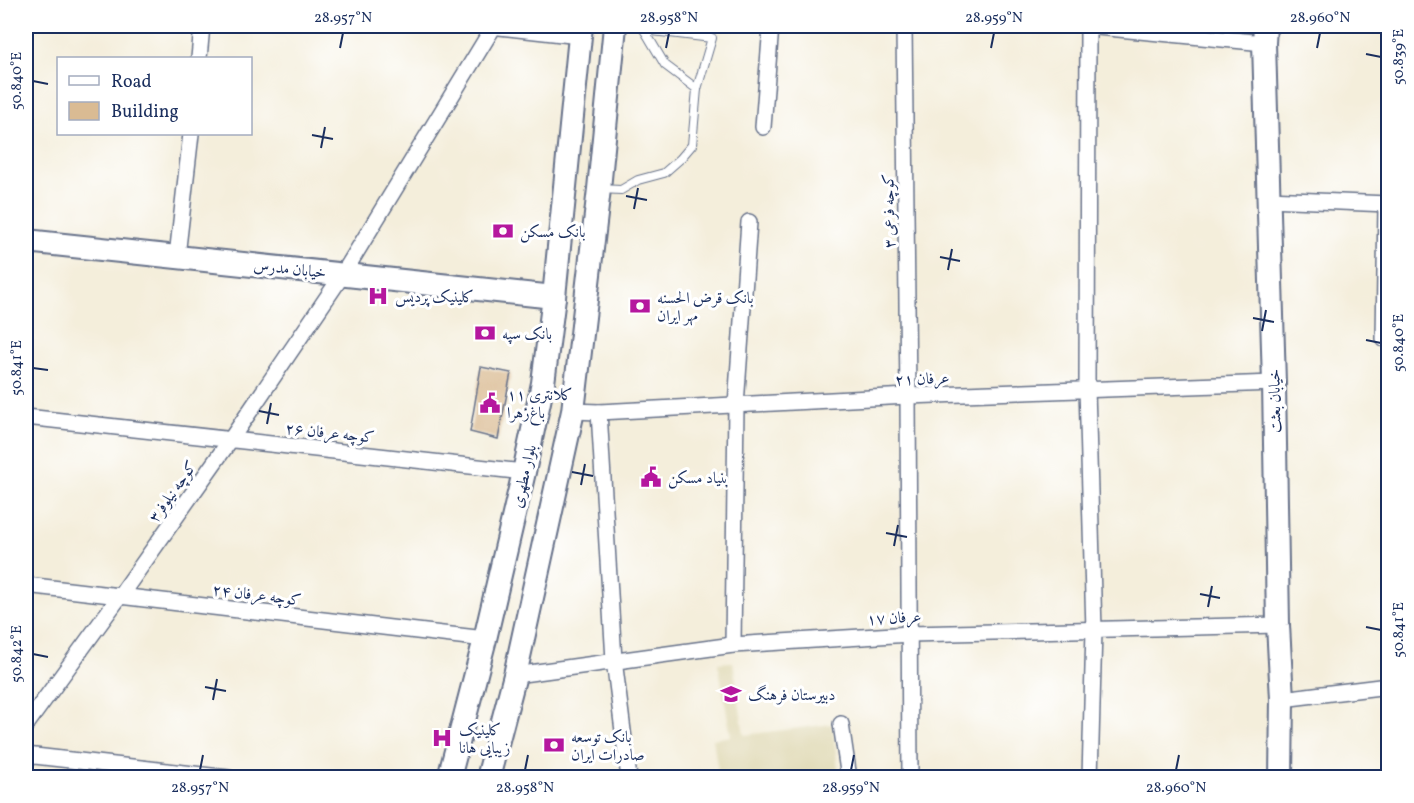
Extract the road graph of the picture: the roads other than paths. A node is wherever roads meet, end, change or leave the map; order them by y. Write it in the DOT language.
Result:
graph roads {
  1 [pos="202,26"];
  2 [pos="492,26"];
  3 [pos="615,26"];
  4 [pos="771,26"];
  5 [pos="904,26"];
  6 [pos="1087,26"];
  7 [pos="643,28"];
  8 [pos="581,31"];
  9 [pos="1264,34"];
  10 [pos="199,57"];
  11 [pos="697,89"];
  12 [pos="763,127"];
  13 [pos="191,135"];
  14 [pos="599,189"];
  15 [pos="1268,199"];
  16 [pos="1387,204"];
  17 [pos="749,222"];
  18 [pos="26,241"];
  19 [pos="177,256"];
  20 [pos="343,274"];
  21 [pos="554,297"];
  22 [pos="1384,339"];
  23 [pos="1274,383"];
  24 [pos="1087,389"];
  25 [pos="908,396"];
  26 [pos="736,405"];
  27 [pos="573,411"];
  28 [pos="599,412"];
  29 [pos="26,417"];
  30 [pos="231,439"];
  31 [pos="524,472"];
  32 [pos="26,585"];
  33 [pos="120,596"];
  34 [pos="1278,625"];
  35 [pos="1094,630"];
  36 [pos="910,634"];
  37 [pos="484,639"];
  38 [pos="733,645"];
  39 [pos="614,660"];
  40 [pos="515,675"];
  41 [pos="1389,686"];
  42 [pos="1282,699"];
  43 [pos="841,724"];
  44 [pos="26,725"];
  45 [pos="26,755"];
  46 [pos="230,777"];
  47 [pos="449,777"];
  48 [pos="488,777"];
  49 [pos="629,777"];
  50 [pos="849,777"];
  51 [pos="910,777"];
  52 [pos="1090,777"];
  53 [pos="1281,777"];
  1 -- 10 [label="street"];
  2 -- 8 [label="street"];
  2 -- 20 [label="street, کوچه نیلوفر۳"];
  3 -- 14 [label="main road, بلوار مطهری"];
  4 -- 12 [label="street"];
  5 -- 25 [label="street, کوچه فرعی ۳"];
  6 -- 9 [label="street"];
  6 -- 24 [label="street"];
  7 -- 11 [label="lane"];
  7 -- 11 [label="lane"];
  8 -- 21 [label="main road, بلوار مطهری"];
  9 -- 15 [label="main road, خیابان بعثت"];
  11 -- 14 [label="lane"];
  13 -- 19 [label="street"];
  14 -- 27 [label="main road, بلوار مطهری"];
  15 -- 16 [label="street"];
  15 -- 23 [label="main road, خیابان بعثت"];
  16 -- 22 [label="street"];
  17 -- 26 [label="street"];
  18 -- 19 [label="main road, خیابان مدرس"];
  19 -- 20 [label="main road, خیابان مدرس"];
  20 -- 21 [label="main road, خیابان مدرس"];
  20 -- 30 [label="street, کوچه نیلوفر۳"];
  21 -- 31 [label="main road, بلوار مطهری"];
  23 -- 24 [label="street, عرفان ۲۱"];
  23 -- 34 [label="main road, خیابان بعثت"];
  24 -- 25 [label="street, عرفان ۲۱"];
  24 -- 35 [label="street"];
  25 -- 26 [label="street, عرفان ۲۱"];
  25 -- 36 [label="street, کوچه فرعی ۳"];
  26 -- 28 [label="street, عرفان ۲۱"];
  26 -- 38 [label="street"];
  27 -- 28 [label="street, عرفان ۲۱"];
  27 -- 40 [label="main road, بلوار مطهری"];
  28 -- 39 [label="street"];
  29 -- 30 [label="street, کوچه عرفان ۲۶"];
  30 -- 31 [label="street, کوچه عرفان ۲۶"];
  30 -- 33 [label="street, کوچه نیلوفر۳"];
  31 -- 37 [label="main road, بلوار مطهری"];
  32 -- 33 [label="street, کوچه عرفان ۲۴"];
  33 -- 37 [label="street, کوچه عرفان ۲۴"];
  33 -- 44 [label="street, کوچه نیلوفر۳"];
  34 -- 35 [label="street, عرفان ۱۷"];
  34 -- 42 [label="main road, خیابان بعثت"];
  35 -- 36 [label="street, عرفان ۱۷"];
  35 -- 52 [label="street"];
  36 -- 38 [label="street, عرفان ۱۷"];
  36 -- 51 [label="street, کوچه فرعی ۳"];
  37 -- 47 [label="main road, بلوار مطهری"];
  38 -- 39 [label="street, عرفان ۱۷"];
  39 -- 40 [label="street, عرفان ۱۷"];
  39 -- 49 [label="street"];
  40 -- 48 [label="main road, بلوار مطهری"];
  41 -- 42 [label="street"];
  42 -- 53 [label="main road, خیابان بعثت"];
  43 -- 50 [label="street"];
  45 -- 46 [label="street"];
}
